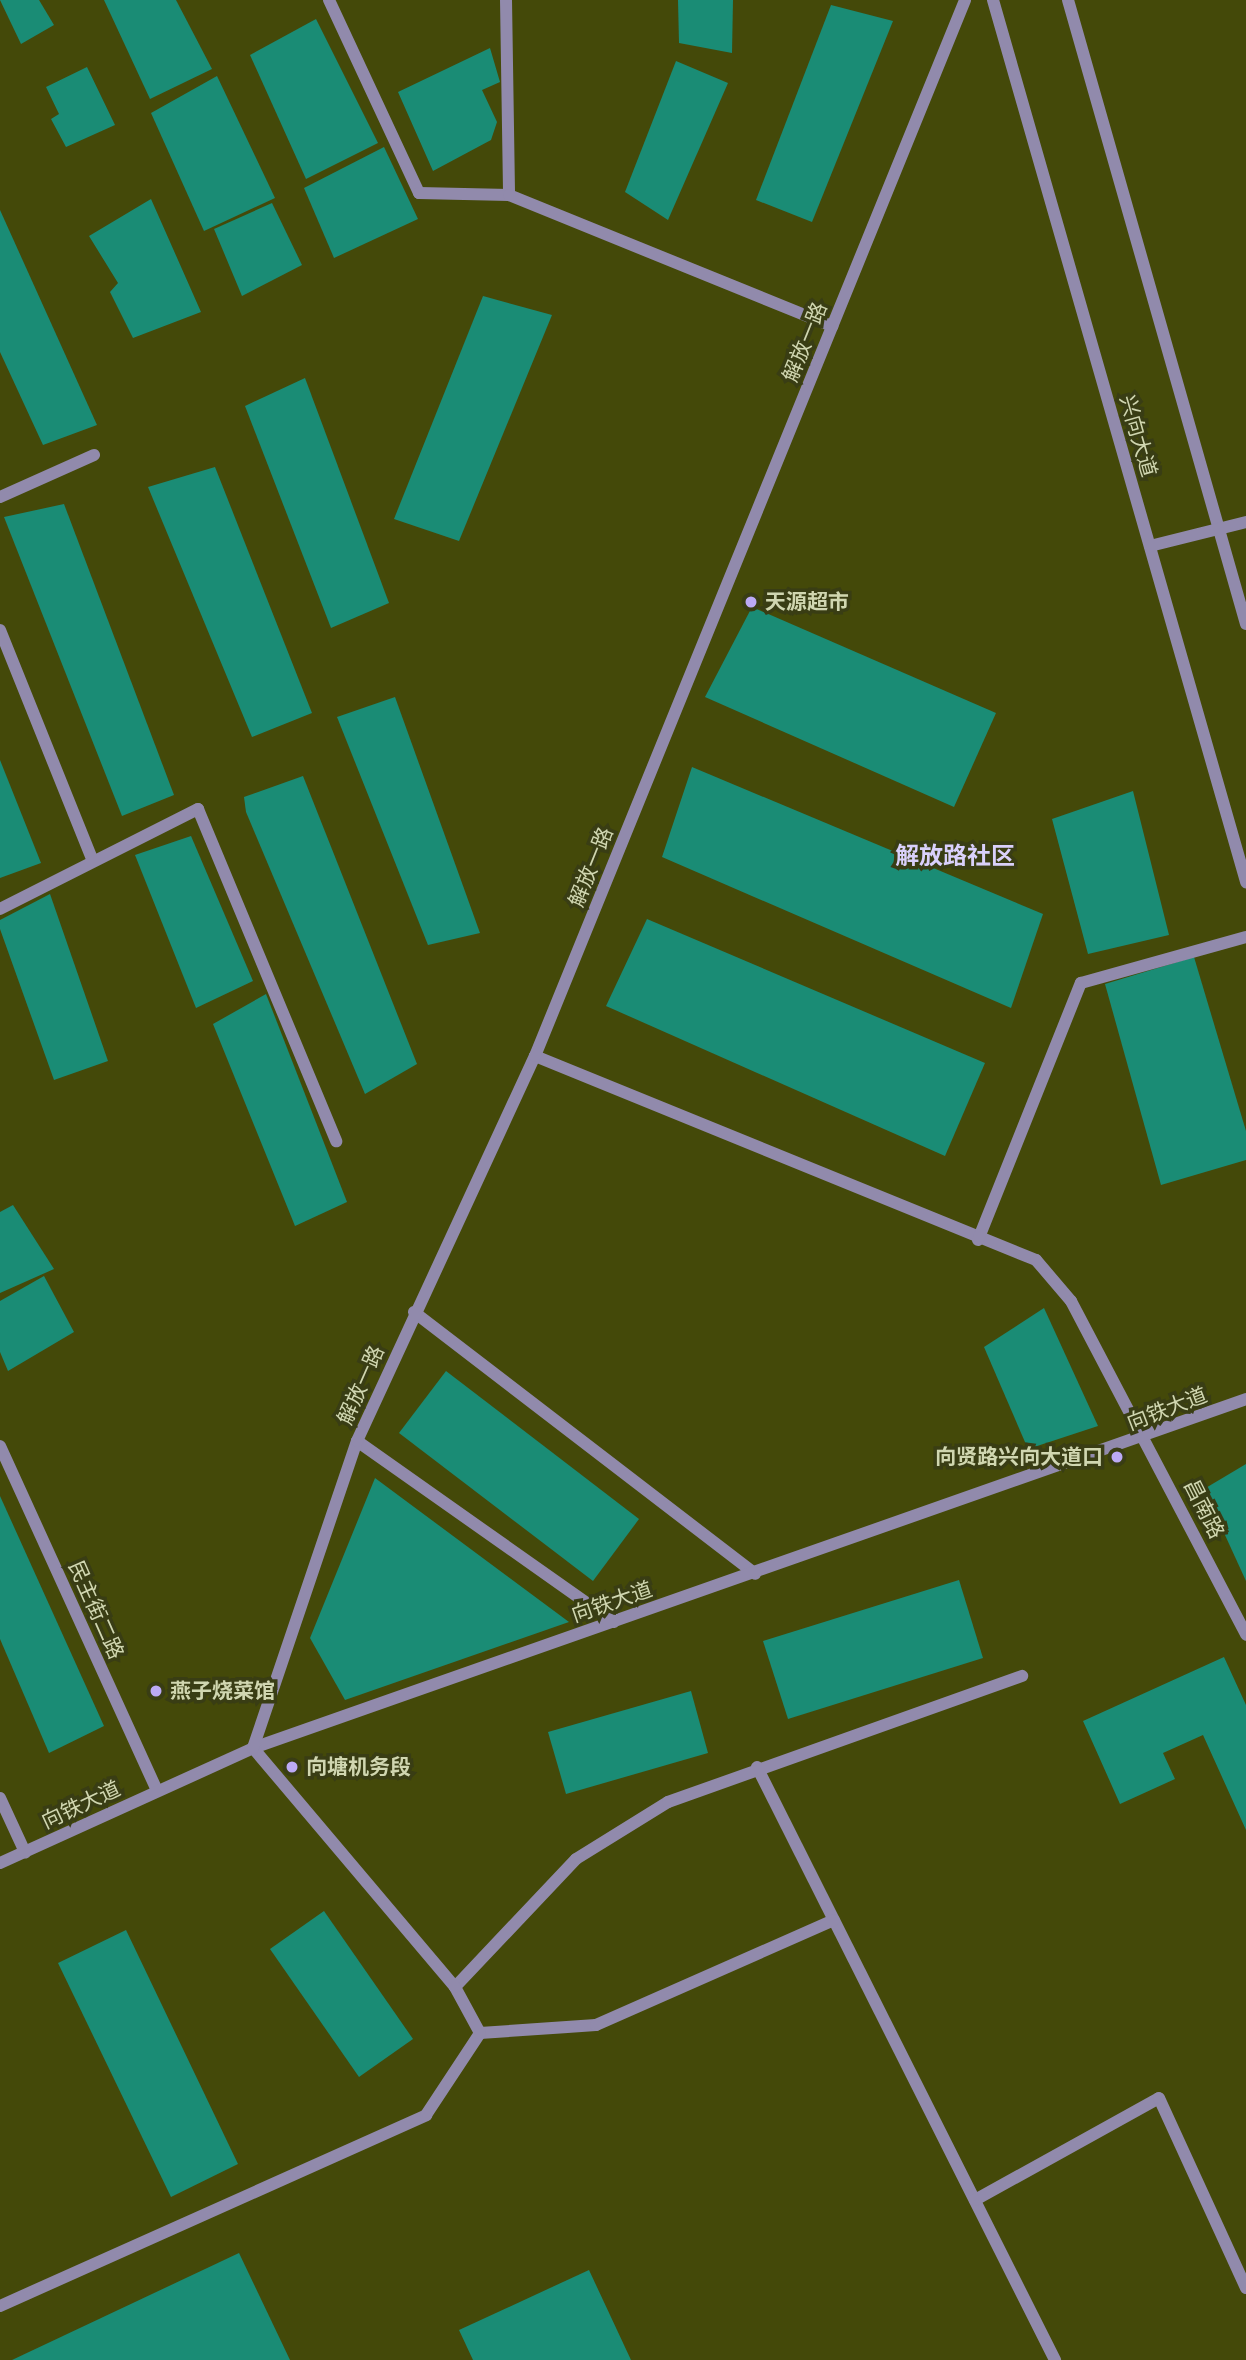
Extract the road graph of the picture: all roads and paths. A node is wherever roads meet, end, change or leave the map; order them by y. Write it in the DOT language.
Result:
graph roads {
  1 [pos="328,0"];
  2 [pos="506,0"];
  3 [pos="965,0"];
  4 [pos="993,0"];
  5 [pos="1068,0"];
  6 [pos="509,195"];
  7 [pos="832,326"];
  8 [pos="94,455"];
  9 [pos="0,497"];
  10 [pos="1246,522"];
  11 [pos="1219,530"];
  12 [pos="1150,546"];
  13 [pos="1246,624"];
  14 [pos="0,629"];
  15 [pos="93,861"];
  16 [pos="1246,882"];
  17 [pos="0,909"];
  18 [pos="1246,937"];
  19 [pos="535,1056"];
  20 [pos="336,1141"];
  21 [pos="978,1240"];
  22 [pos="414,1312"];
  23 [pos="1246,1399"];
  24 [pos="1147,1437"];
  25 [pos="357,1441"];
  26 [pos="0,1446"];
  27 [pos="755,1574"];
  28 [pos="614,1622"];
  29 [pos="1246,1635"];
  30 [pos="1022,1676"];
  31 [pos="253,1748"];
  32 [pos="757,1767"];
  33 [pos="157,1791"];
  34 [pos="0,1798"];
  35 [pos="25,1852"];
  36 [pos="0,1863"];
  37 [pos="834,1920"];
  38 [pos="455,1987"];
  39 [pos="480,2033"];
  40 [pos="975,2200"];
  41 [pos="1246,2288"];
  42 [pos="0,2306"];
  43 [pos="1055,2360"];
  1 -- 6 [label="street"];
  2 -- 6 [label="street"];
  3 -- 7 [label="street, 解放一路"];
  4 -- 12 [label="street, 兴向大道"];
  5 -- 11 [label="street"];
  6 -- 7 [label="street"];
  7 -- 19 [label="street, 解放一路"];
  8 -- 9 [label="street"];
  10 -- 11 [label="street"];
  11 -- 12 [label="street"];
  11 -- 13 [label="street"];
  12 -- 16 [label="street, 兴向大道"];
  14 -- 15 [label="street"];
  15 -- 17 [label="street"];
  15 -- 20 [label="street"];
  18 -- 21 [label="street"];
  19 -- 21 [label="street, 昌南路"];
  19 -- 22 [label="street, 解放一路"];
  21 -- 24 [label="street, 昌南路"];
  22 -- 25 [label="street, 解放一路"];
  22 -- 27 [label="street"];
  23 -- 24 [label="street, 向铁大道"];
  24 -- 27 [label="street, 向铁大道"];
  24 -- 29 [label="street, 昌南路"];
  25 -- 28 [label="street"];
  25 -- 31 [label="street, 解放一路"];
  26 -- 33 [label="street, 民主街二路"];
  27 -- 28 [label="street, 向铁大道"];
  28 -- 31 [label="street, 向铁大道"];
  30 -- 32 [label="street"];
  31 -- 33 [label="street, 向铁大道"];
  31 -- 38 [label="street"];
  32 -- 37 [label="street"];
  32 -- 38 [label="street"];
  33 -- 35 [label="street, 向铁大道"];
  34 -- 35 [label="street"];
  35 -- 36 [label="street, 向铁大道"];
  37 -- 39 [label="street"];
  37 -- 40 [label="street"];
  38 -- 39 [label="street"];
  39 -- 42 [label="street"];
  40 -- 41 [label="street"];
  40 -- 43 [label="street"];
}
